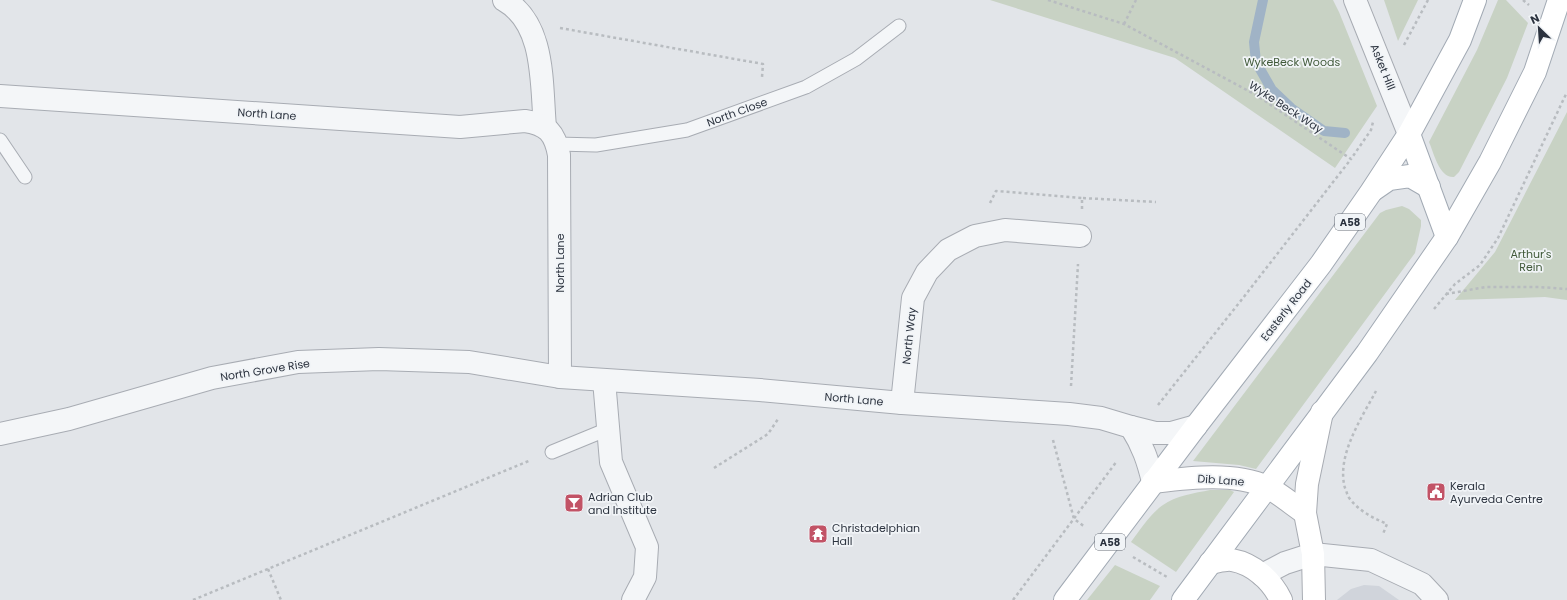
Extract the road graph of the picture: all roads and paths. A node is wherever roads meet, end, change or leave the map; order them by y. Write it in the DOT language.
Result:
graph roads {
  1 [pos="504,0"];
  2 [pos="1048,0"];
  3 [pos="1136,0"];
  4 [pos="1355,0"];
  5 [pos="1428,0"];
  6 [pos="1475,0"];
  7 [pos="1559,0"];
  8 [pos="527,22"];
  9 [pos="1124,24"];
  10 [pos="899,26"];
  11 [pos="1387,77"];
  12 [pos="1567,92"];
  13 [pos="0,96"];
  14 [pos="760,104"];
  15 [pos="1373,118"];
  16 [pos="1409,134"];
  17 [pos="551,136"];
  18 [pos="0,140"];
  19 [pos="1351,159"];
  20 [pos="25,177"];
  21 [pos="1429,187"];
  22 [pos="1371,192"];
  23 [pos="1156,202"];
  24 [pos="1080,236"];
  25 [pos="1447,237"];
  26 [pos="1567,290"];
  27 [pos="1446,294"];
  28 [pos="1404,300"];
  29 [pos="1433,310"];
  30 [pos="560,377"];
  31 [pos="604,380"];
  32 [pos="1376,390"];
  33 [pos="795,393"];
  34 [pos="902,403"];
  35 [pos="1154,410"];
  36 [pos="1322,412"];
  37 [pos="1069,414"];
  38 [pos="1196,426"];
  39 [pos="1131,427"];
  40 [pos="608,429"];
  41 [pos="0,434"];
  42 [pos="1052,440"];
  43 [pos="552,452"];
  44 [pos="1121,455"];
  45 [pos="714,468"];
  46 [pos="1153,482"];
  47 [pos="1267,487"];
  48 [pos="1305,513"];
  49 [pos="1074,519"];
  50 [pos="1109,543"];
  51 [pos="1313,554"];
  52 [pos="1371,560"];
  53 [pos="1210,563"];
  54 [pos="268,569"];
  55 [pos="1262,575"];
  56 [pos="1186,596"];
  57 [pos="193,600"];
  58 [pos="281,600"];
  59 [pos="633,600"];
  60 [pos="1013,600"];
  61 [pos="1065,600"];
  62 [pos="1281,600"];
  63 [pos="1314,600"];
  64 [pos="1438,600"];
  1 -- 8 [label="street"];
  2 -- 9 [label="path, Wyke Beck Way"];
  3 -- 9 [label="path"];
  4 -- 11 [label="street, Asket Hill"];
  5 -- 11 [label="path"];
  6 -- 16 [label="main road, Easterly Road / A58"];
  7 -- 25 [label="main road"];
  8 -- 14 [label="path"];
  8 -- 17 [label="street"];
  9 -- 19 [label="path, Wyke Beck Way"];
  10 -- 14 [label="lane, North Close"];
  11 -- 16 [label="street, Asket Hill"];
  12 -- 27 [label="path"];
  13 -- 17 [label="street, North Lane"];
  14 -- 17 [label="lane, North Close"];
  15 -- 19 [label="path"];
  16 -- 21 [label="main road"];
  16 -- 22 [label="main road, Easterly Road / A58"];
  17 -- 30 [label="street, North Lane"];
  18 -- 20 [label="lane"];
  19 -- 35 [label="path"];
  21 -- 22 [label="main road"];
  21 -- 25 [label="main road"];
  22 -- 38 [label="main road, Easterly Road / A58"];
  23 -- 24 [label="path"];
  24 -- 34 [label="street, North Way"];
  24 -- 37 [label="path"];
  25 -- 28 [label="main road"];
  26 -- 27 [label="path"];
  27 -- 28 [label="path"];
  27 -- 29 [label="path"];
  28 -- 36 [label="main road"];
  30 -- 31 [label="street, North Lane"];
  30 -- 41 [label="street, North Grove Rise"];
  31 -- 33 [label="street, North Lane"];
  31 -- 40 [label="street"];
  32 -- 52 [label="path"];
  33 -- 34 [label="street, North Lane"];
  33 -- 45 [label="path"];
  34 -- 37 [label="street, North Lane"];
  36 -- 47 [label="main road"];
  36 -- 48 [label="main road"];
  37 -- 39 [label="street, North Lane"];
  38 -- 39 [label="street, North Lane"];
  38 -- 46 [label="main road, Easterly Road / A58"];
  39 -- 46 [label="street"];
  40 -- 43 [label="lane"];
  40 -- 59 [label="street"];
  42 -- 49 [label="path"];
  43 -- 54 [label="path"];
  44 -- 49 [label="path"];
  46 -- 47 [label="main road, Dib Lane"];
  46 -- 50 [label="main road, Easterly Road / A58"];
  47 -- 48 [label="main road, Dib Lane"];
  47 -- 53 [label="main road"];
  48 -- 51 [label="main road"];
  49 -- 50 [label="path"];
  49 -- 60 [label="path"];
  50 -- 56 [label="path"];
  50 -- 61 [label="main road, Easterly Road / A58"];
  51 -- 52 [label="street"];
  51 -- 55 [label="street"];
  51 -- 63 [label="main road"];
  52 -- 64 [label="street"];
  53 -- 55 [label="main road"];
  53 -- 56 [label="main road"];
  54 -- 57 [label="path"];
  54 -- 58 [label="path"];
  55 -- 62 [label="main road"];
}
